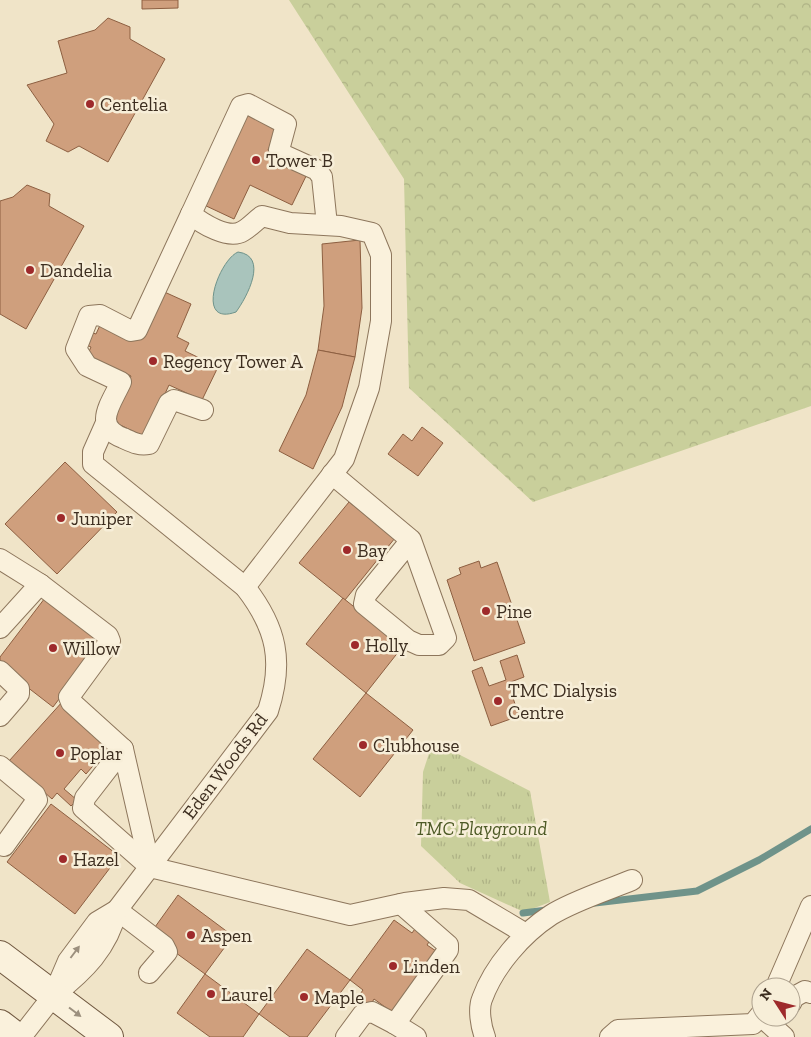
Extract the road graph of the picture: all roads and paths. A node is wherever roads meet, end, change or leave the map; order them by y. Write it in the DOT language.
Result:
graph roads {
  1 [pos="192,214"];
  2 [pos="327,225"];
  3 [pos="203,410"];
  4 [pos="105,425"];
  5 [pos="332,474"];
  6 [pos="411,540"];
  7 [pos="0,559"];
  8 [pos="40,584"];
  9 [pos="245,587"];
  10 [pos="0,628"];
  11 [pos="0,671"];
  12 [pos="0,716"];
  13 [pos="123,749"];
  14 [pos="0,766"];
  15 [pos="4,846"];
  16 [pos="150,867"];
  17 [pos="632,880"];
  18 [pos="401,904"];
  19 [pos="811,906"];
  20 [pos="118,910"];
  21 [pos="526,934"];
  22 [pos="0,955"];
  23 [pos="149,973"];
  24 [pos="780,977"];
  25 [pos="53,996"];
  26 [pos="0,1024"];
  27 [pos="395,1024"];
  28 [pos="751,1024"];
  29 [pos="17,1037"];
  30 [pos="21,1037"];
  31 [pos="109,1037"];
  32 [pos="346,1037"];
  33 [pos="416,1037"];
  34 [pos="485,1037"];
  35 [pos="610,1037"];
  1 -- 2 [label="street"];
  1 -- 2 [label="street"];
  1 -- 4 [label="street"];
  2 -- 5 [label="street"];
  3 -- 4 [label="street"];
  4 -- 9 [label="street, Eden Woods Rd"];
  5 -- 6 [label="street"];
  5 -- 9 [label="street"];
  6 -- 6 [label="street"];
  7 -- 8 [label="street"];
  8 -- 10 [label="street"];
  8 -- 13 [label="street"];
  9 -- 16 [label="street, Eden Woods Rd"];
  11 -- 12 [label="street"];
  13 -- 16 [label="street"];
  13 -- 16 [label="street"];
  14 -- 15 [label="street"];
  16 -- 18 [label="street"];
  16 -- 20 [label="street, Eden Woods Rd"];
  17 -- 21 [label="street"];
  18 -- 21 [label="street"];
  18 -- 27 [label="street"];
  19 -- 24 [label="street"];
  20 -- 23 [label="street"];
  20 -- 25 [label="street, Eden Woods Rd"];
  21 -- 34 [label="street"];
  22 -- 25 [label="main road"];
  25 -- 30 [label="street, Eden Woods Rd"];
  25 -- 31 [label="main road, one-way"];
  26 -- 29 [label="main road"];
  27 -- 32 [label="street"];
  27 -- 33 [label="street"];
  28 -- 35 [label="street"];
}
